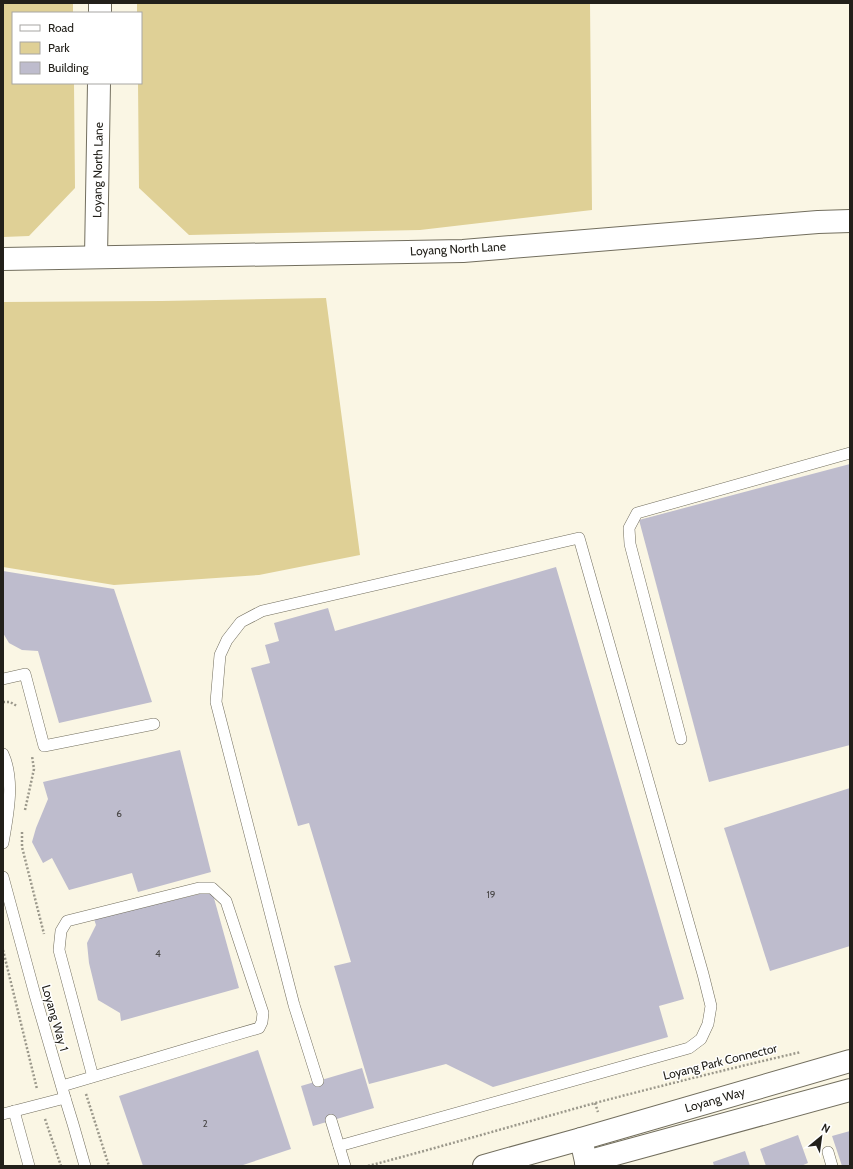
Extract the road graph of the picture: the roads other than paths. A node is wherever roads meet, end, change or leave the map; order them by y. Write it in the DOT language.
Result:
graph roads {
  1 [pos="99,84"];
  2 [pos="850,221"];
  3 [pos="818,222"];
  4 [pos="850,236"];
  5 [pos="96,257"];
  6 [pos="3,259"];
  7 [pos="850,453"];
  8 [pos="3,679"];
  9 [pos="154,724"];
  10 [pos="681,739"];
  11 [pos="3,754"];
  12 [pos="3,843"];
  13 [pos="3,877"];
  14 [pos="850,1061"];
  15 [pos="93,1077"];
  16 [pos="318,1081"];
  17 [pos="62,1086"];
  18 [pos="850,1090"];
  19 [pos="65,1098"];
  20 [pos="14,1111"];
  21 [pos="3,1114"];
  22 [pos="331,1120"];
  23 [pos="581,1139"];
  24 [pos="339,1146"];
  25 [pos="828,1152"];
  26 [pos="526,1160"];
  27 [pos="582,1165"];
  28 [pos="29,1166"];
  29 [pos="86,1166"];
  30 [pos="345,1166"];
  31 [pos="484,1166"];
  32 [pos="832,1166"];
  1 -- 5 [label="street, Loyang North Lane"];
  2 -- 3 [label="street, Loyang North Lane"];
  3 -- 4 [label="street, Loyang North Lane"];
  3 -- 5 [label="street, Loyang North Lane"];
  5 -- 6 [label="street, Loyang North Lane"];
  7 -- 10 [label="lane"];
  8 -- 9 [label="lane"];
  11 -- 12 [label="lane"];
  13 -- 17 [label="lane, Loyang Way 1"];
  14 -- 23 [label="street, Loyang Way"];
  15 -- 15 [label="lane"];
  15 -- 17 [label="lane"];
  16 -- 24 [label="lane"];
  17 -- 19 [label="lane, Loyang Way 1"];
  18 -- 27 [label="street"];
  19 -- 20 [label="lane"];
  19 -- 29 [label="lane, Loyang Way 1"];
  20 -- 21 [label="lane"];
  20 -- 28 [label="lane"];
  22 -- 24 [label="lane"];
  23 -- 26 [label="street, Loyang Way"];
  23 -- 27 [label="street"];
  24 -- 30 [label="lane"];
  25 -- 32 [label="lane"];
  26 -- 31 [label="street, Loyang Way"];
}
